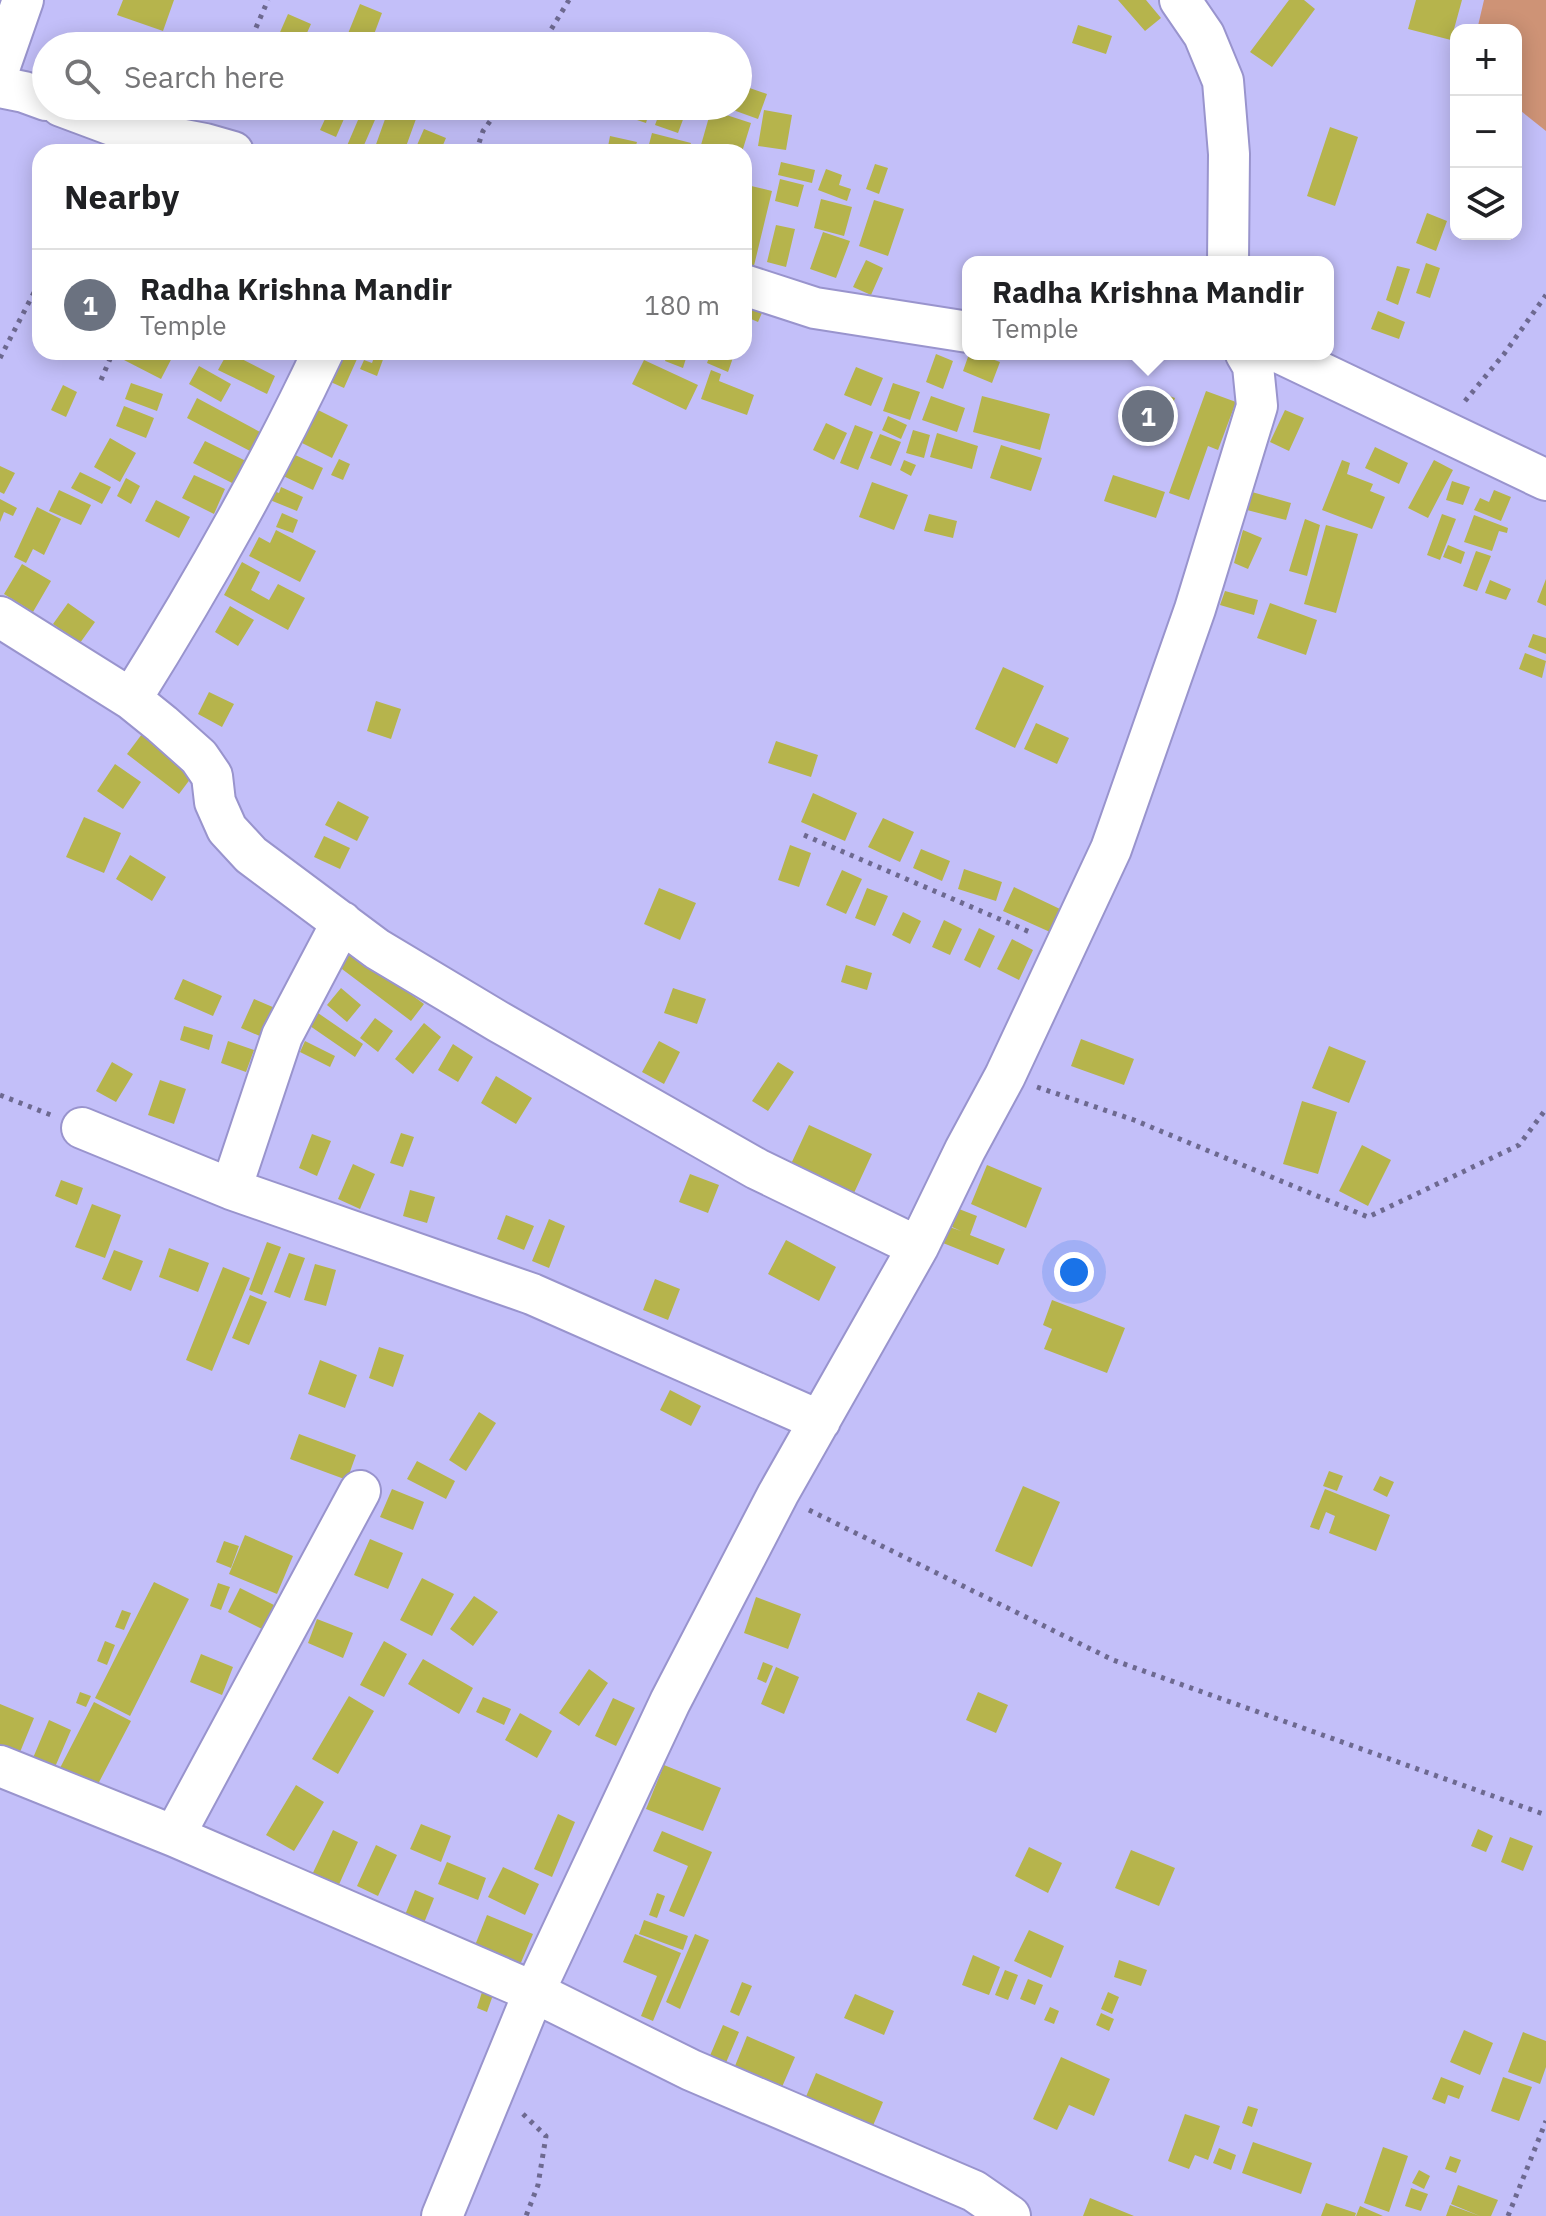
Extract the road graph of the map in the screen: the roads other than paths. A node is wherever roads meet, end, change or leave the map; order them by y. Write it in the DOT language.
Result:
graph roads {
  1 [pos="23,0"];
  2 [pos="1180,0"];
  3 [pos="0,66"];
  4 [pos="0,87"];
  5 [pos="32,96"];
  6 [pos="99,120"];
  7 [pos="205,144"];
  8 [pos="1228,256"];
  9 [pos="752,288"];
  10 [pos="962,331"];
  11 [pos="319,360"];
  12 [pos="1250,360"];
  13 [pos="1295,360"];
  14 [pos="1546,480"];
  15 [pos="0,617"];
  16 [pos="131,699"];
  17 [pos="342,922"];
  18 [pos="82,1128"];
  19 [pos="231,1189"];
  20 [pos="918,1247"];
  21 [pos="820,1421"];
  22 [pos="360,1491"];
  23 [pos="0,1766"];
  24 [pos="174,1836"];
  25 [pos="534,1992"];
  26 [pos="442,2216"];
  27 [pos="1010,2216"];
  1 -- 3 [label="street"];
  2 -- 8 [label="street"];
  4 -- 5 [label="street"];
  6 -- 7 [label="street"];
  9 -- 10 [label="street"];
  11 -- 16 [label="street"];
  12 -- 20 [label="street"];
  13 -- 14 [label="street"];
  15 -- 16 [label="street"];
  16 -- 17 [label="street"];
  17 -- 19 [label="street"];
  17 -- 20 [label="street"];
  18 -- 19 [label="street"];
  19 -- 21 [label="street"];
  20 -- 21 [label="street"];
  21 -- 25 [label="street"];
  22 -- 24 [label="street"];
  23 -- 24 [label="street"];
  24 -- 25 [label="street"];
  25 -- 26 [label="street"];
  25 -- 27 [label="street"];
}
